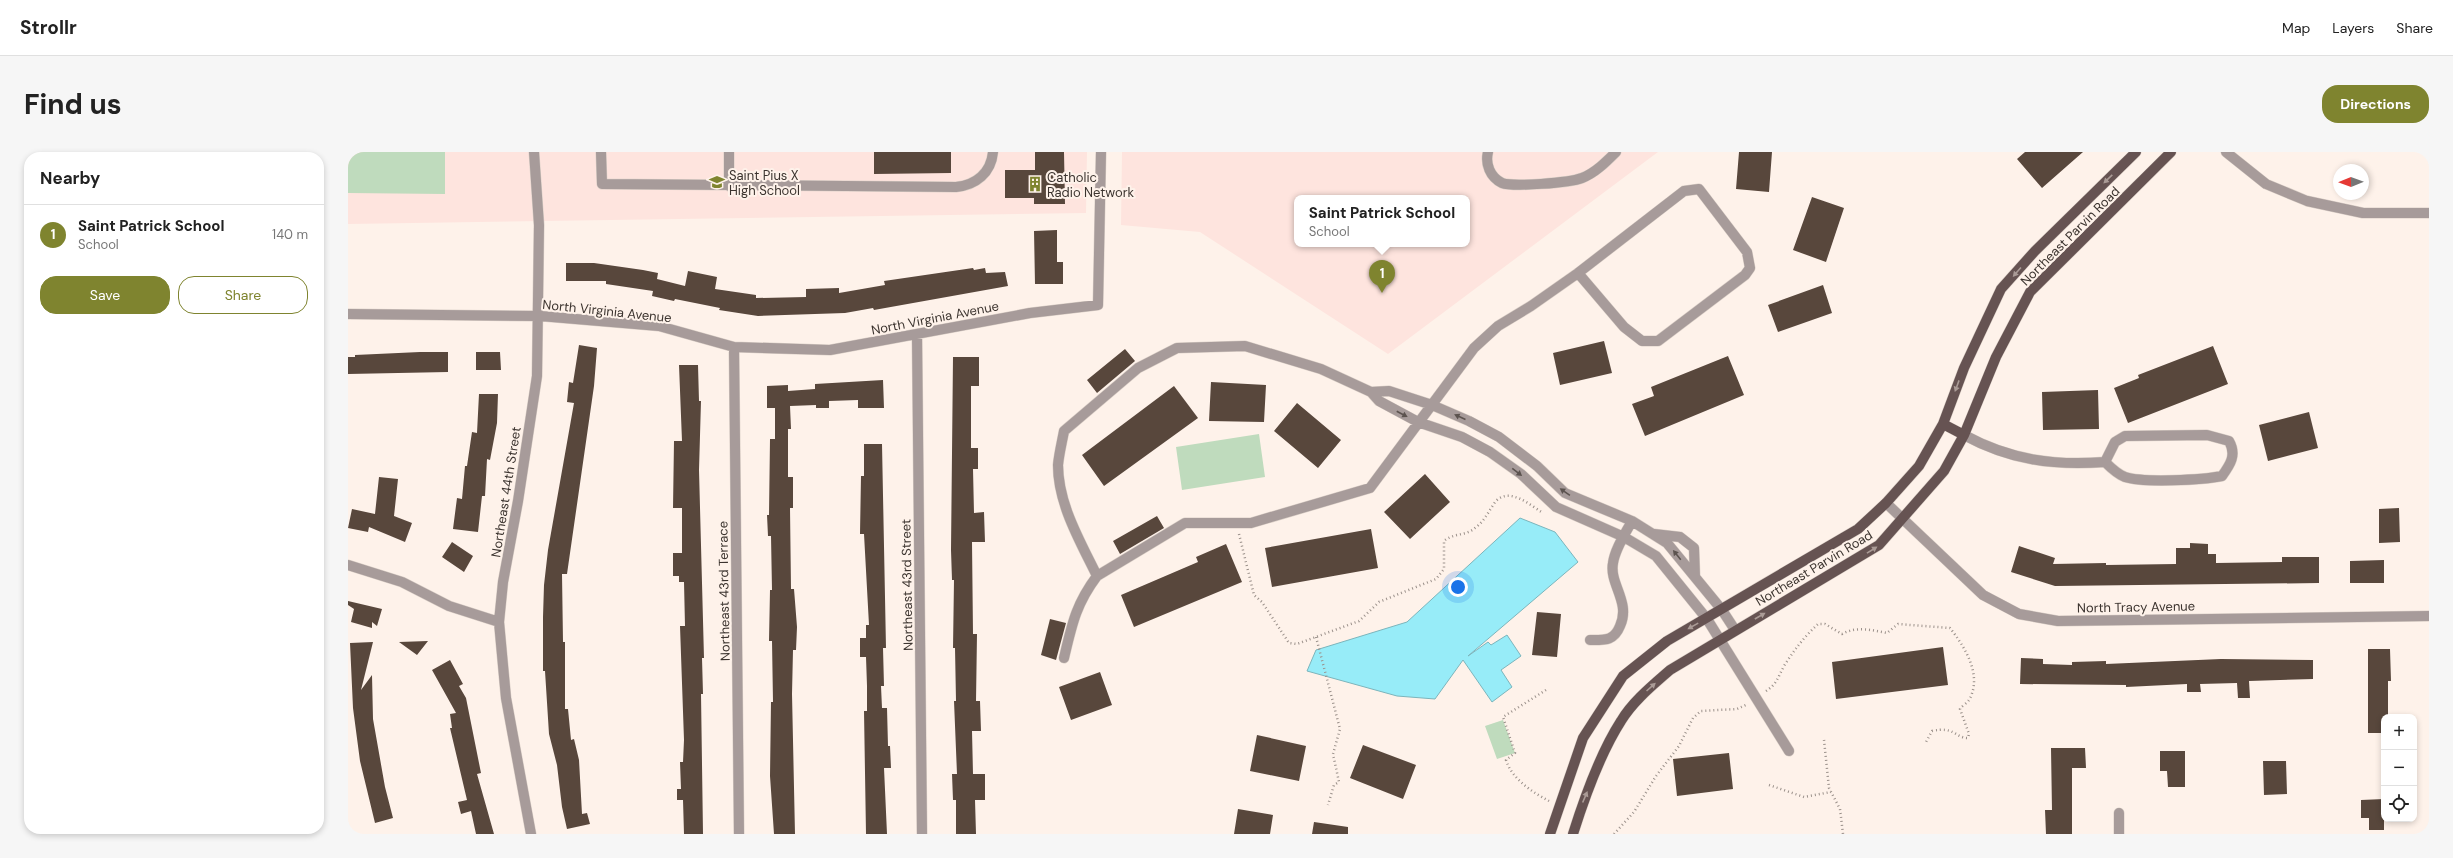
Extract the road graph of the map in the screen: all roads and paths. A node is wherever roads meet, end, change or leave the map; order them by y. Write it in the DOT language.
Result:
graph roads {
  1 [pos="534,152"];
  2 [pos="601,152"];
  3 [pos="729,152"];
  4 [pos="993,152"];
  5 [pos="1102,152"];
  6 [pos="1488,152"];
  7 [pos="1616,152"];
  8 [pos="2136,152"];
  9 [pos="2171,152"];
  10 [pos="2226,152"];
  11 [pos="729,186"];
  12 [pos="2429,213"];
  13 [pos="1578,273"];
  14 [pos="348,314"];
  15 [pos="540,316"];
  16 [pos="918,335"];
  17 [pos="734,347"];
  18 [pos="1371,392"];
  19 [pos="1432,405"];
  20 [pos="1418,422"];
  21 [pos="1943,424"];
  22 [pos="1964,435"];
  23 [pos="2105,462"];
  24 [pos="1886,503"];
  25 [pos="1546,515"];
  26 [pos="1904,520"];
  27 [pos="1632,522"];
  28 [pos="1238,523"];
  29 [pos="1652,534"];
  30 [pos="1624,537"];
  31 [pos="348,564"];
  32 [pos="1692,573"];
  33 [pos="1097,576"];
  34 [pos="1676,580"];
  35 [pos="1722,610"];
  36 [pos="2429,616"];
  37 [pos="1707,619"];
  38 [pos="499,622"];
  39 [pos="1735,630"];
  40 [pos="1316,637"];
  41 [pos="1720,639"];
  42 [pos="1590,640"];
  43 [pos="1064,658"];
  44 [pos="1546,690"];
  45 [pos="1757,699"];
  46 [pos="1824,740"];
  47 [pos="1925,744"];
  48 [pos="1789,751"];
  49 [pos="1769,785"];
  50 [pos="1831,792"];
  51 [pos="1549,801"];
  52 [pos="1328,805"];
  53 [pos="2119,813"];
  54 [pos="531,834"];
  55 [pos="739,834"];
  56 [pos="922,834"];
  57 [pos="1550,834"];
  58 [pos="1573,834"];
  59 [pos="1614,834"];
  60 [pos="1843,834"];
  61 [pos="2119,834"];
  1 -- 15 [label="street, Northeast 44th Street"];
  2 -- 11 [label="street"];
  3 -- 11 [label="street"];
  4 -- 11 [label="street"];
  5 -- 16 [label="street, North Virginia Avenue"];
  6 -- 7 [label="street"];
  8 -- 21 [label="main road, Northeast Parvin Road, one-way"];
  9 -- 22 [label="main road, Northeast Parvin Road"];
  10 -- 12 [label="street"];
  13 -- 13 [label="street"];
  13 -- 19 [label="street"];
  14 -- 15 [label="street, North Virginia Avenue"];
  15 -- 17 [label="street, North Virginia Avenue"];
  15 -- 38 [label="street, Northeast 44th Street"];
  16 -- 17 [label="street, North Virginia Avenue"];
  16 -- 56 [label="street, Northeast 43rd Street"];
  17 -- 55 [label="street, Northeast 43rd Terrace"];
  18 -- 19 [label="street"];
  18 -- 20 [label="street, one-way"];
  18 -- 33 [label="street"];
  19 -- 20 [label="street"];
  27 -- 19 [label="street, one-way"];
  20 -- 28 [label="street"];
  20 -- 30 [label="street, one-way"];
  21 -- 22 [label="main road"];
  21 -- 24 [label="main road, Northeast Parvin Road"];
  22 -- 23 [label="street"];
  22 -- 26 [label="main road, Northeast Parvin Road"];
  23 -- 23 [label="street"];
  24 -- 26 [label="street, North Tracy Avenue"];
  24 -- 35 [label="main road, Northeast Parvin Road"];
  25 -- 40 [label="path"];
  26 -- 36 [label="street, North Tracy Avenue"];
  39 -- 26 [label="main road, Northeast Parvin Road, one-way"];
  27 -- 29 [label="street"];
  27 -- 30 [label="street"];
  28 -- 33 [label="street"];
  28 -- 40 [label="path"];
  32 -- 29 [label="street, one-way"];
  29 -- 32 [label="street"];
  30 -- 34 [label="street"];
  30 -- 42 [label="street"];
  31 -- 38 [label="street"];
  32 -- 34 [label="street"];
  32 -- 35 [label="street"];
  33 -- 43 [label="street"];
  34 -- 37 [label="street"];
  35 -- 37 [label="main road, Northeast Parvin Road"];
  35 -- 39 [label="street"];
  37 -- 41 [label="street"];
  37 -- 57 [label="main road, Northeast Parvin Road, one-way"];
  38 -- 54 [label="street, Northeast 44th Street"];
  39 -- 41 [label="main road, Northeast Parvin Road"];
  40 -- 52 [label="path"];
  41 -- 45 [label="street"];
  58 -- 41 [label="main road, Northeast Parvin Road, one-way"];
  44 -- 51 [label="path"];
  45 -- 47 [label="path"];
  45 -- 48 [label="street"];
  45 -- 59 [label="path"];
  46 -- 50 [label="path"];
  49 -- 50 [label="path"];
  50 -- 60 [label="path"];
  53 -- 61 [label="street"];
}
